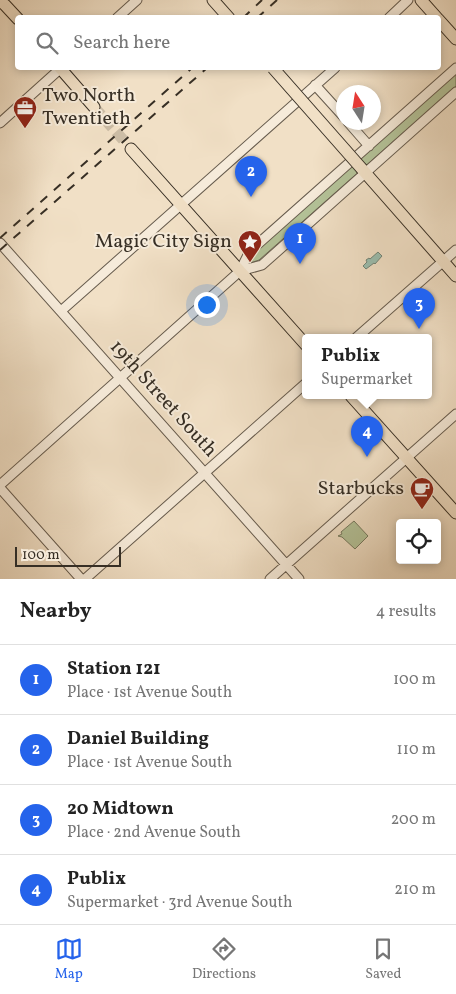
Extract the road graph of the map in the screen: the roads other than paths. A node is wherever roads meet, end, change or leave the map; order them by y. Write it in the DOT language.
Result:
graph roads {
  1 [pos="137,0"];
  2 [pos="213,0"];
  3 [pos="408,0"];
  4 [pos="421,0"];
  5 [pos="3,3"];
  6 [pos="120,15"];
  7 [pos="226,15"];
  8 [pos="392,15"];
  9 [pos="434,15"];
  10 [pos="15,16"];
  11 [pos="441,22"];
  12 [pos="456,39"];
  13 [pos="58,70"];
  14 [pos="62,70"];
  15 [pos="275,70"];
  16 [pos="333,70"];
  17 [pos="455,70"];
  18 [pos="315,85"];
  19 [pos="456,92"];
  20 [pos="94,107"];
  21 [pos="336,109"];
  22 [pos="0,122"];
  23 [pos="355,130"];
  24 [pos="369,146"];
  25 [pos="131,149"];
  26 [pos="364,171"];
  27 [pos="182,204"];
  28 [pos="0,243"];
  29 [pos="456,250"];
  30 [pos="443,261"];
  31 [pos="240,271"];
  32 [pos="456,276"];
  33 [pos="61,311"];
  34 [pos="361,334"];
  35 [pos="302,341"];
  36 [pos="120,378"];
  37 [pos="302,387"];
  38 [pos="354,399"];
  39 [pos="456,414"];
  40 [pos="406,458"];
  41 [pos="205,473"];
  42 [pos="0,487"];
  43 [pos="456,513"];
  44 [pos="286,565"];
  45 [pos="81,579"];
  46 [pos="85,579"];
  47 [pos="270,579"];
  48 [pos="298,579"];
  1 -- 6 [label="street"];
  2 -- 7 [label="main road"];
  3 -- 8 [label="street"];
  4 -- 9 [label="main road"];
  5 -- 10 [label="main road"];
  11 -- 12 [label="main road"];
  13 -- 22 [label="street"];
  14 -- 20 [label="main road"];
  15 -- 26 [label="main road, bridge"];
  16 -- 18 [label="street"];
  17 -- 24 [label="street"];
  18 -- 21 [label="street"];
  18 -- 27 [label="street"];
  19 -- 26 [label="street"];
  23 -- 24 [label="street"];
  24 -- 31 [label="street"];
  25 -- 27 [label="main road"];
  26 -- 30 [label="main road"];
  26 -- 31 [label="street"];
  27 -- 31 [label="main road"];
  27 -- 33 [label="street"];
  28 -- 33 [label="street, 19th Street South"];
  29 -- 30 [label="street"];
  30 -- 32 [label="main road"];
  30 -- 34 [label="street"];
  31 -- 35 [label="main road"];
  31 -- 36 [label="street"];
  33 -- 36 [label="street, 19th Street South"];
  36 -- 41 [label="street, 19th Street South"];
  36 -- 42 [label="street"];
  37 -- 41 [label="street"];
  38 -- 40 [label="main road"];
  39 -- 40 [label="street"];
  40 -- 43 [label="main road"];
  40 -- 44 [label="street"];
  41 -- 44 [label="street, 19th Street South"];
  41 -- 46 [label="street"];
  42 -- 45 [label="street"];
  44 -- 47 [label="street"];
  44 -- 48 [label="street, 19th Street South"];
}
